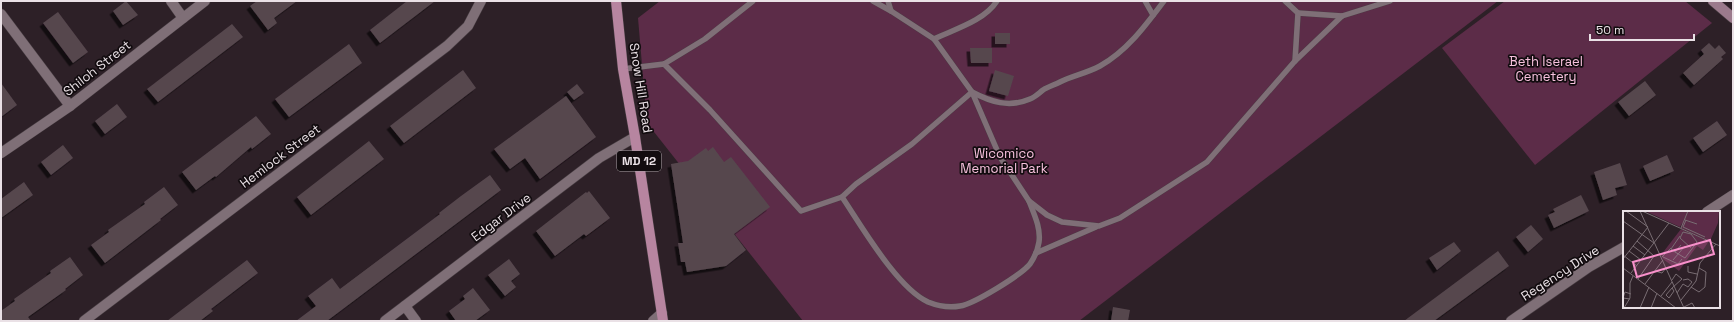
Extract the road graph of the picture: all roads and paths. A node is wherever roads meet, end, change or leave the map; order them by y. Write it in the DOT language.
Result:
graph roads {
  1 [pos="171,1"];
  2 [pos="205,1"];
  3 [pos="481,1"];
  4 [pos="616,1"];
  5 [pos="753,1"];
  6 [pos="873,1"];
  7 [pos="888,1"];
  8 [pos="997,1"];
  9 [pos="1145,1"];
  10 [pos="1164,1"];
  11 [pos="1285,1"];
  12 [pos="1390,1"];
  13 [pos="1713,1"];
  14 [pos="891,11"];
  15 [pos="1298,13"];
  16 [pos="1,14"];
  17 [pos="1153,15"];
  18 [pos="1342,16"];
  19 [pos="183,18"];
  20 [pos="1733,18"];
  21 [pos="934,39"];
  22 [pos="1295,61"];
  23 [pos="664,64"];
  24 [pos="623,69"];
  25 [pos="972,92"];
  26 [pos="70,106"];
  27 [pos="635,137"];
  28 [pos="1,153"];
  29 [pos="1733,195"];
  30 [pos="842,197"];
  31 [pos="1029,201"];
  32 [pos="1709,211"];
  33 [pos="1098,226"];
  34 [pos="1623,248"];
  35 [pos="1036,253"];
  36 [pos="405,306"];
  37 [pos="662,317"];
  38 [pos="1518,319"];
  39 [pos="84,321"];
  40 [pos="385,321"];
  41 [pos="416,321"];
  42 [pos="653,321"];
  1 -- 19 [label="street"];
  2 -- 19 [label="street, Shiloh Street"];
  3 -- 39 [label="street, Hemlock Street"];
  4 -- 24 [label="main road, Snow Hill Road / MD 12"];
  5 -- 23 [label="lane"];
  6 -- 14 [label="lane"];
  7 -- 14 [label="lane"];
  8 -- 21 [label="lane"];
  9 -- 17 [label="lane"];
  10 -- 17 [label="lane"];
  11 -- 15 [label="lane"];
  12 -- 18 [label="lane"];
  13 -- 20 [label="street"];
  14 -- 21 [label="lane"];
  15 -- 18 [label="lane"];
  15 -- 22 [label="lane"];
  16 -- 26 [label="street"];
  17 -- 25 [label="lane"];
  18 -- 22 [label="lane"];
  19 -- 26 [label="street, Shiloh Street"];
  21 -- 25 [label="lane"];
  22 -- 33 [label="lane"];
  23 -- 24 [label="lane"];
  23 -- 30 [label="lane"];
  24 -- 27 [label="main road, Snow Hill Road / MD 12"];
  25 -- 30 [label="lane"];
  25 -- 31 [label="lane"];
  26 -- 28 [label="street, Shiloh Street"];
  27 -- 36 [label="street, Edgar Drive"];
  27 -- 37 [label="main road, Snow Hill Road / MD 12"];
  29 -- 32 [label="street"];
  30 -- 35 [label="lane"];
  31 -- 33 [label="lane"];
  31 -- 35 [label="lane"];
  33 -- 35 [label="lane"];
  34 -- 38 [label="street, Regency Drive"];
  36 -- 40 [label="street, Edgar Drive"];
  36 -- 41 [label="street"];
  37 -- 42 [label="street"];
}
